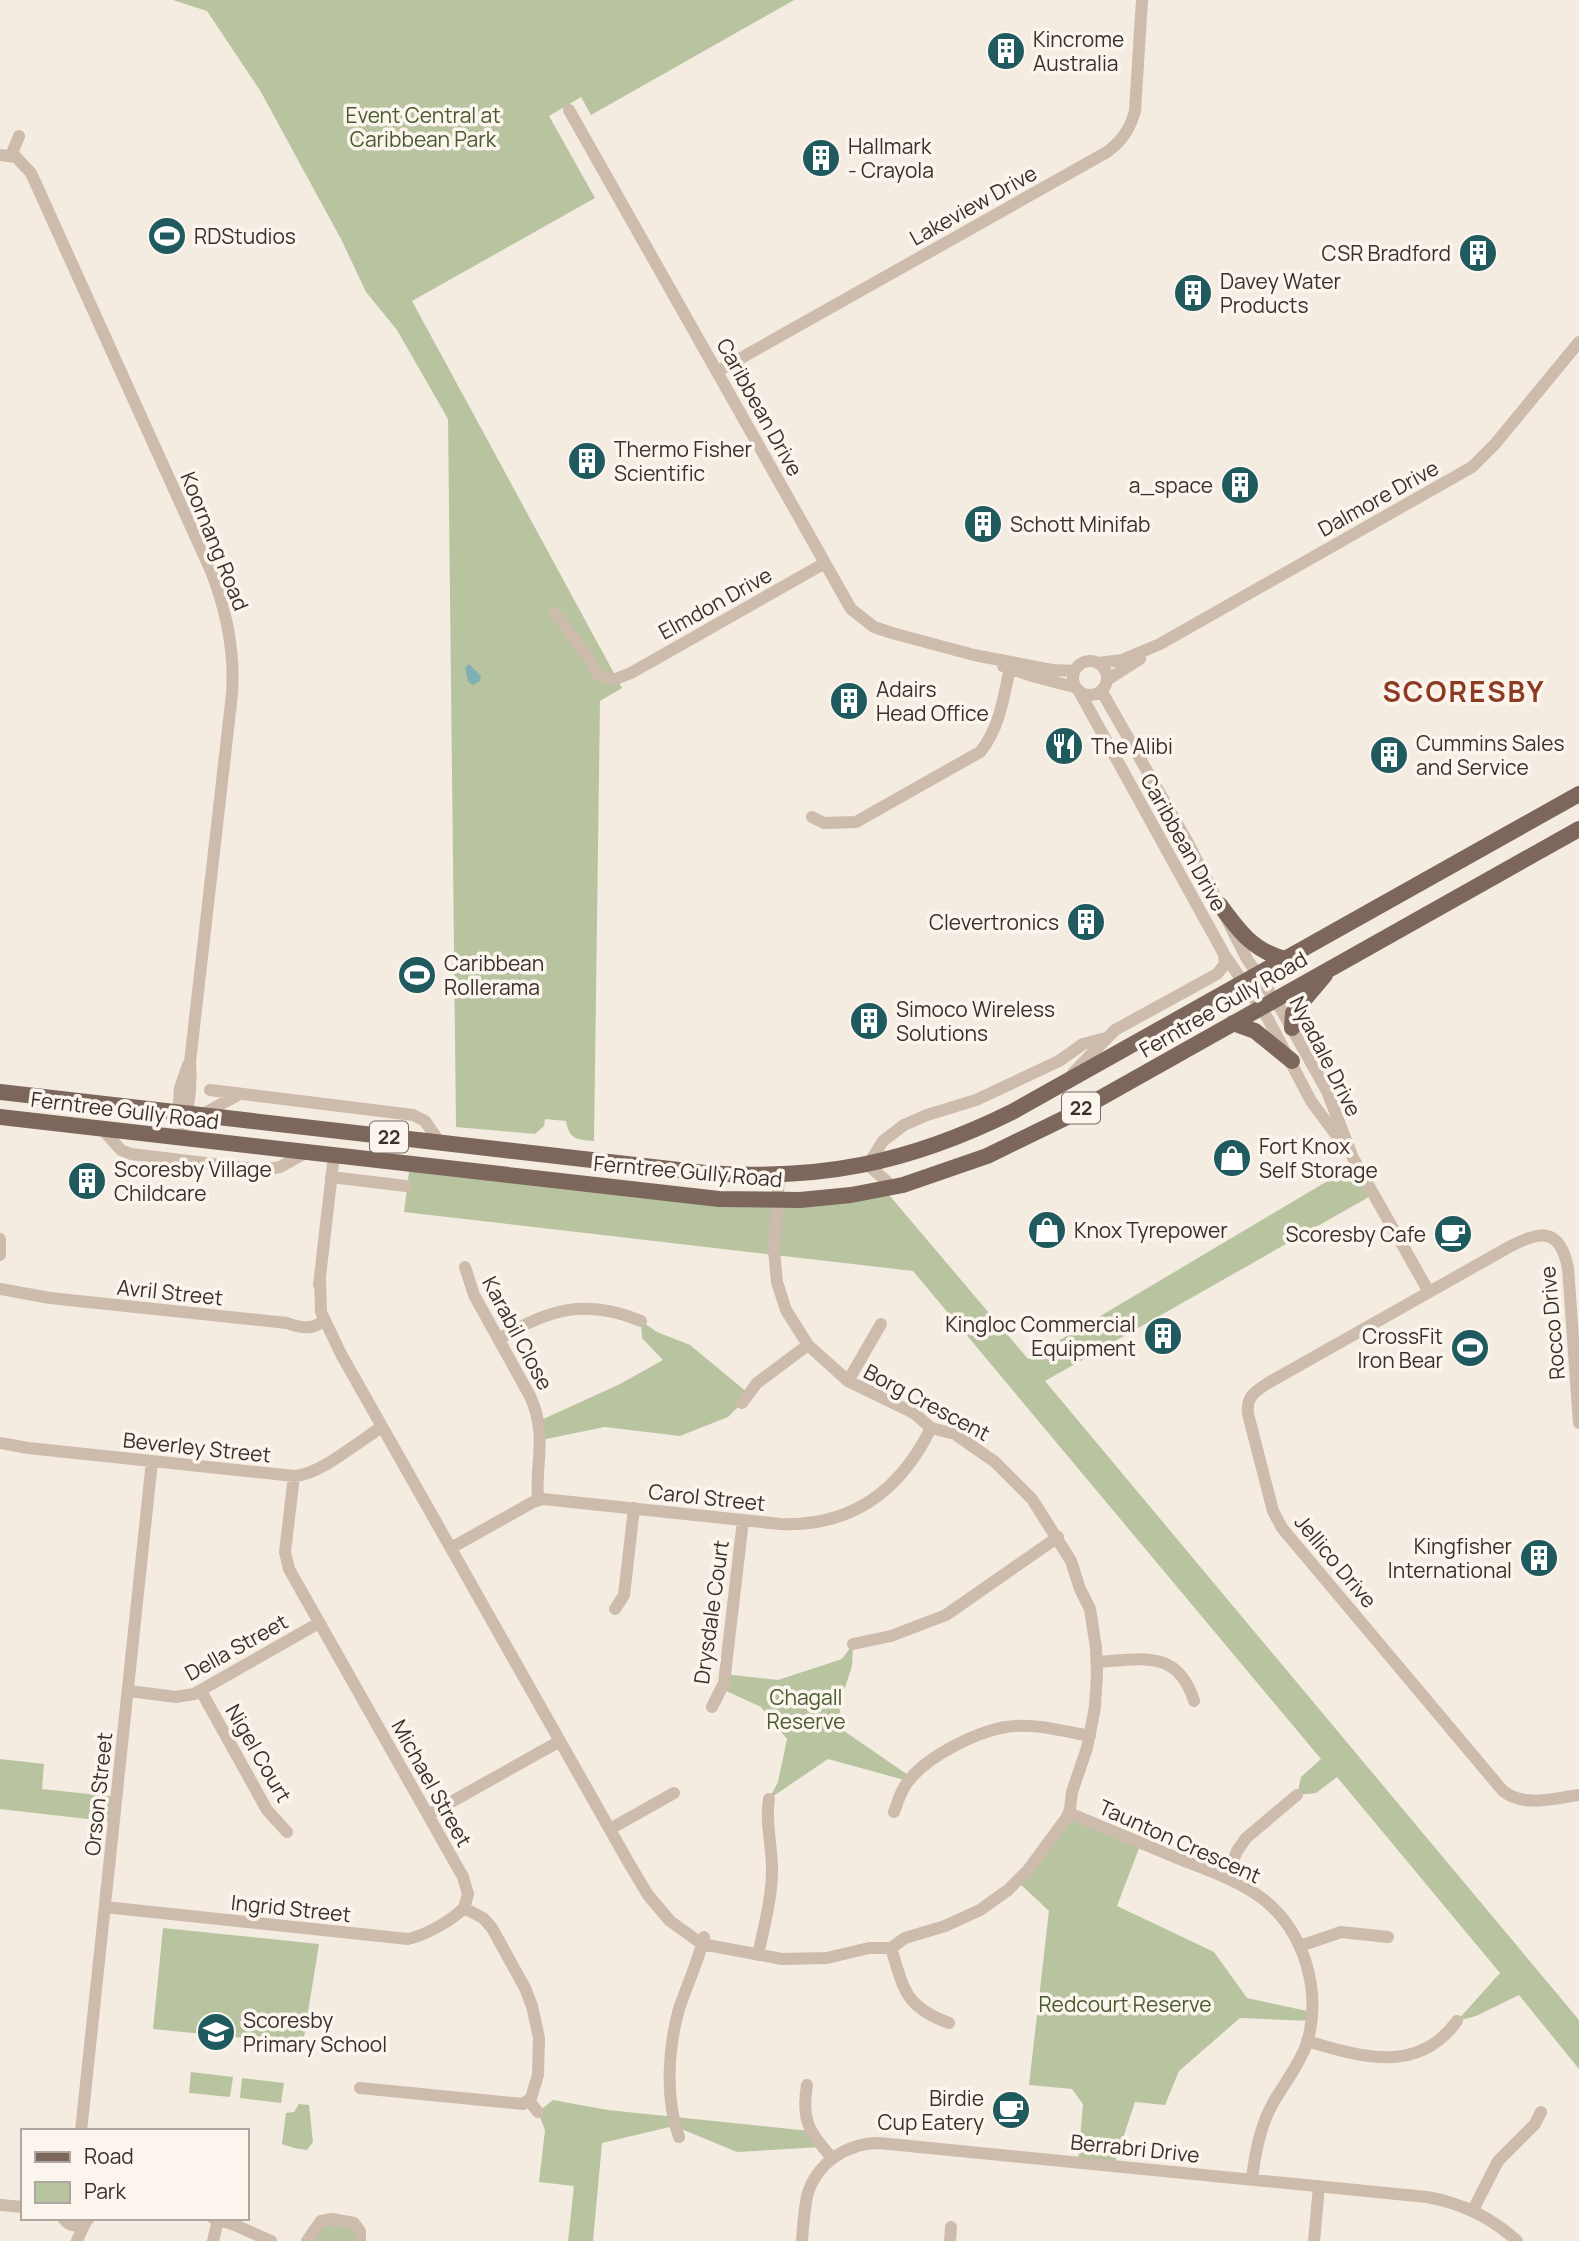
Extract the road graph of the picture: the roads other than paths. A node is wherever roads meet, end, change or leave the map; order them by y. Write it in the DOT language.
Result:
graph roads {
  1 [pos="1142,0"];
  2 [pos="569,110"];
  3 [pos="19,136"];
  4 [pos="6,155"];
  5 [pos="1579,342"];
  6 [pos="718,371"];
  7 [pos="825,563"];
  8 [pos="555,613"];
  9 [pos="1160,644"];
  10 [pos="1098,663"];
  11 [pos="1010,665"];
  12 [pos="1074,671"];
  13 [pos="1105,686"];
  14 [pos="1077,690"];
  15 [pos="1579,794"];
  16 [pos="811,817"];
  17 [pos="1579,829"];
  18 [pos="1220,905"];
  19 [pos="1224,954"];
  20 [pos="1286,959"];
  21 [pos="1334,965"];
  22 [pos="1259,975"];
  23 [pos="1244,983"];
  24 [pos="1275,999"];
  25 [pos="1260,1007"];
  26 [pos="1141,1015"];
  27 [pos="1179,1020"];
  28 [pos="1233,1023"];
  29 [pos="1292,1028"];
  30 [pos="1106,1038"];
  31 [pos="1292,1061"];
  32 [pos="1058,1087"];
  33 [pos="210,1090"];
  34 [pos="0,1092"];
  35 [pos="240,1094"];
  36 [pos="189,1113"];
  37 [pos="0,1117"];
  38 [pos="102,1129"];
  39 [pos="181,1138"];
  40 [pos="440,1143"];
  41 [pos="307,1152"];
  42 [pos="334,1155"];
  43 [pos="1353,1158"];
  44 [pos="868,1165"];
  45 [pos="779,1176"];
  46 [pos="331,1177"];
  47 [pos="405,1186"];
  48 [pos="892,1187"];
  49 [pos="777,1201"];
  50 [pos="0,1239"];
  51 [pos="0,1255"];
  52 [pos="465,1268"];
  53 [pos="0,1289"];
  54 [pos="1429,1293"];
  55 [pos="0,1296"];
  56 [pos="50,1298"];
  57 [pos="321,1321"];
  58 [pos="641,1321"];
  59 [pos="881,1324"];
  60 [pos="499,1339"];
  61 [pos="808,1345"];
  62 [pos="848,1381"];
  63 [pos="742,1404"];
  64 [pos="1579,1423"];
  65 [pos="931,1428"];
  66 [pos="384,1430"];
  67 [pos="0,1445"];
  68 [pos="152,1461"];
  69 [pos="294,1476"];
  70 [pos="538,1500"];
  71 [pos="634,1508"];
  72 [pos="743,1520"];
  73 [pos="1058,1537"];
  74 [pos="451,1548"];
  75 [pos="615,1609"];
  76 [pos="319,1623"];
  77 [pos="853,1644"];
  78 [pos="1097,1662"];
  79 [pos="129,1691"];
  80 [pos="201,1691"];
  81 [pos="1194,1701"];
  82 [pos="712,1707"];
  83 [pos="1090,1736"];
  84 [pos="559,1741"];
  85 [pos="674,1793"];
  86 [pos="1297,1795"];
  87 [pos="1579,1795"];
  88 [pos="769,1799"];
  89 [pos="894,1812"];
  90 [pos="1069,1813"];
  91 [pos="428,1815"];
  92 [pos="610,1829"];
  93 [pos="287,1832"];
  94 [pos="1226,1878"];
  95 [pos="105,1907"];
  96 [pos="464,1908"];
  97 [pos="1388,1937"];
  98 [pos="703,1940"];
  99 [pos="1300,1946"];
  100 [pos="891,1948"];
  101 [pos="758,1955"];
  102 [pos="1457,2021"];
  103 [pos="949,2023"];
  104 [pos="1307,2040"];
  105 [pos="807,2085"];
  106 [pos="360,2088"];
  107 [pos="529,2101"];
  108 [pos="538,2112"];
  109 [pos="1541,2112"];
  110 [pos="82,2129"];
  111 [pos="678,2137"];
  112 [pos="832,2158"];
  113 [pos="1252,2179"];
  114 [pos="1319,2186"];
  115 [pos="0,2205"];
  116 [pos="21,2207"];
  117 [pos="1473,2210"];
  118 [pos="89,2220"];
  119 [pos="216,2220"];
  120 [pos="218,2220"];
  121 [pos="65,2221"];
  122 [pos="951,2227"];
  123 [pos="75,2241"];
  124 [pos="213,2241"];
  125 [pos="271,2241"];
  126 [pos="307,2241"];
  127 [pos="360,2241"];
  128 [pos="802,2241"];
  129 [pos="950,2241"];
  130 [pos="1314,2241"];
  131 [pos="1517,2241"];
  1 -- 6 [label="street, Lakeview Drive"];
  2 -- 6 [label="street, Caribbean Drive"];
  3 -- 4 [label="street, Koornang Road"];
  4 -- 36 [label="street, Koornang Road"];
  5 -- 9 [label="street, Dalmore Drive"];
  6 -- 7 [label="street, Caribbean Drive"];
  7 -- 8 [label="street, Elmdon Drive"];
  7 -- 11 [label="street, Caribbean Drive"];
  9 -- 10 [label="street, Dalmore Drive"];
  9 -- 13 [label="street, Dalmore Drive"];
  10 -- 12 [label="street"];
  10 -- 13 [label="street"];
  11 -- 12 [label="street, Caribbean Drive"];
  11 -- 14 [label="street, Caribbean Drive"];
  11 -- 16 [label="street"];
  12 -- 14 [label="street"];
  13 -- 14 [label="street"];
  13 -- 18 [label="street, Caribbean Drive"];
  14 -- 19 [label="street, Caribbean Drive"];
  15 -- 20 [label="main road, Ferntree Gully Road / 22"];
  17 -- 21 [label="main road, Ferntree Gully Road / 22"];
  18 -- 20 [label="main road"];
  18 -- 22 [label="street, Caribbean Drive"];
  19 -- 23 [label="street, Caribbean Drive"];
  19 -- 26 [label="street"];
  20 -- 22 [label="main road, Ferntree Gully Road / 22"];
  21 -- 24 [label="main road, Ferntree Gully Road / 22"];
  21 -- 29 [label="main road"];
  22 -- 23 [label="main road, Ferntree Gully Road / 22"];
  22 -- 24 [label="street, Nyadale Drive"];
  23 -- 25 [label="street, Caribbean Drive"];
  23 -- 27 [label="main road, Ferntree Gully Road / 22"];
  24 -- 25 [label="main road, Ferntree Gully Road / 22"];
  24 -- 29 [label="street, Nyadale Drive"];
  25 -- 28 [label="main road, Ferntree Gully Road / 22"];
  25 -- 31 [label="street, Nyadale Drive"];
  26 -- 27 [label="street"];
  26 -- 30 [label="street"];
  27 -- 32 [label="main road, Ferntree Gully Road / 22"];
  28 -- 31 [label="main road"];
  28 -- 48 [label="main road, Ferntree Gully Road / 22"];
  29 -- 43 [label="street, Nyadale Drive"];
  30 -- 32 [label="street"];
  30 -- 44 [label="street"];
  31 -- 43 [label="street, Nyadale Drive"];
  32 -- 44 [label="main road, Ferntree Gully Road / 22"];
  33 -- 35 [label="street"];
  34 -- 36 [label="main road, Ferntree Gully Road / 22"];
  35 -- 36 [label="street, Ferntree Gully Road"];
  35 -- 40 [label="street"];
  36 -- 39 [label="street, Koornang Road"];
  36 -- 40 [label="main road, Ferntree Gully Road / 22"];
  37 -- 38 [label="main road, Ferntree Gully Road / 22"];
  38 -- 39 [label="main road, Ferntree Gully Road / 22"];
  38 -- 41 [label="street"];
  39 -- 41 [label="main road, Ferntree Gully Road / 22"];
  40 -- 45 [label="main road, Ferntree Gully Road / 22"];
  41 -- 42 [label="main road, Ferntree Gully Road / 22"];
  42 -- 46 [label="street, Borg Crescent"];
  42 -- 49 [label="main road, Ferntree Gully Road / 22"];
  43 -- 54 [label="street, Nyadale Drive"];
  44 -- 45 [label="main road, Ferntree Gully Road / 22"];
  44 -- 48 [label="street"];
  45 -- 49 [label="street, Borg Crescent"];
  46 -- 47 [label="street"];
  46 -- 57 [label="street, Borg Crescent"];
  48 -- 49 [label="main road, Ferntree Gully Road / 22"];
  49 -- 61 [label="street, Borg Crescent"];
  50 -- 51 [label="street"];
  52 -- 60 [label="street, Karabil Close"];
  53 -- 56 [label="street, Avril Street"];
  54 -- 64 [label="street, Rocco Drive"];
  54 -- 87 [label="street, Jellico Drive"];
  55 -- 56 [label="street, Avril Street"];
  56 -- 57 [label="street, Avril Street"];
  57 -- 66 [label="street, Borg Crescent"];
  58 -- 60 [label="street"];
  59 -- 62 [label="street"];
  60 -- 70 [label="street, Karabil Close"];
  61 -- 62 [label="street, Borg Crescent"];
  61 -- 63 [label="street"];
  62 -- 65 [label="street, Borg Crescent"];
  65 -- 72 [label="street, Carol Street"];
  65 -- 73 [label="street, Borg Crescent"];
  66 -- 69 [label="street, Beverley Street"];
  66 -- 74 [label="street, Borg Crescent"];
  67 -- 68 [label="street, Beverley Street"];
  68 -- 69 [label="street, Beverley Street"];
  68 -- 79 [label="street, Orson Street"];
  69 -- 76 [label="street, Michael Street"];
  70 -- 71 [label="street, Carol Street"];
  70 -- 74 [label="street"];
  71 -- 72 [label="street, Carol Street"];
  71 -- 75 [label="street"];
  72 -- 82 [label="street, Drysdale Court"];
  73 -- 77 [label="street"];
  73 -- 78 [label="street, Borg Crescent"];
  74 -- 84 [label="street, Borg Crescent"];
  76 -- 80 [label="street, Della Street"];
  76 -- 91 [label="street, Michael Street"];
  78 -- 81 [label="street"];
  78 -- 83 [label="street, Borg Crescent"];
  79 -- 80 [label="street, Della Street"];
  79 -- 95 [label="street, Orson Street"];
  80 -- 93 [label="street, Nigel Court"];
  83 -- 89 [label="street"];
  83 -- 90 [label="street, Borg Crescent"];
  84 -- 91 [label="street"];
  84 -- 92 [label="street, Borg Crescent"];
  85 -- 92 [label="street"];
  86 -- 94 [label="street"];
  88 -- 101 [label="street"];
  90 -- 94 [label="street, Taunton Crescent"];
  90 -- 100 [label="street, Borg Crescent"];
  91 -- 96 [label="street, Michael Street"];
  92 -- 98 [label="street, Borg Crescent"];
  94 -- 99 [label="street, Taunton Crescent"];
  95 -- 96 [label="street, Ingrid Street"];
  95 -- 110 [label="street, Orson Street"];
  96 -- 107 [label="street"];
  97 -- 99 [label="street"];
  98 -- 101 [label="street, Borg Crescent"];
  98 -- 111 [label="street"];
  99 -- 104 [label="street, Taunton Crescent"];
  100 -- 101 [label="street, Borg Crescent"];
  100 -- 103 [label="street"];
  102 -- 104 [label="street"];
  104 -- 113 [label="street, Taunton Crescent"];
  105 -- 112 [label="street"];
  106 -- 107 [label="street"];
  107 -- 108 [label="street"];
  109 -- 117 [label="street"];
  112 -- 113 [label="street, Berrabri Drive"];
  112 -- 128 [label="street"];
  113 -- 114 [label="street, Berrabri Drive"];
  114 -- 117 [label="street, Berrabri Drive"];
  114 -- 130 [label="street"];
  115 -- 116 [label="street"];
  117 -- 131 [label="street, Berrabri Drive"];
  118 -- 121 [label="street"];
  118 -- 123 [label="street"];
  119 -- 124 [label="street"];
  120 -- 125 [label="street"];
  121 -- 123 [label="street"];
  122 -- 129 [label="street"];
  126 -- 127 [label="street"];
}
